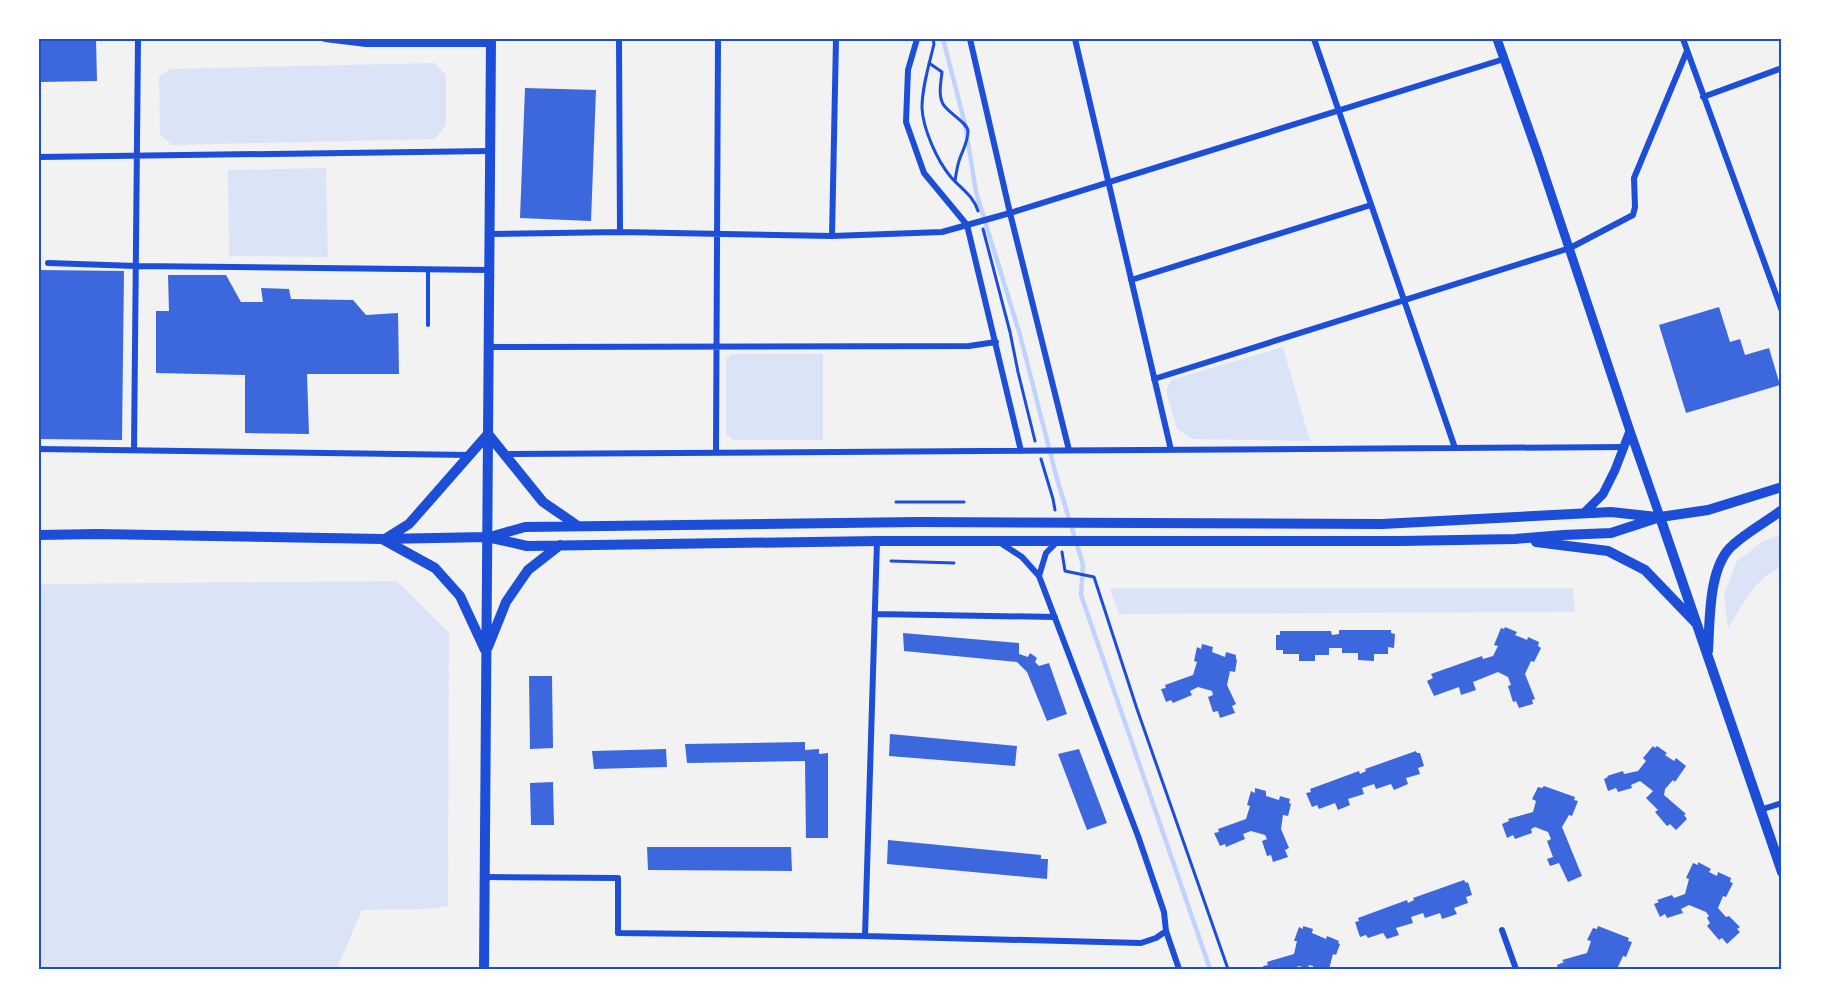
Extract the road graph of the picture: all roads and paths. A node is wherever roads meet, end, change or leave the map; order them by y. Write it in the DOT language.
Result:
graph roads {
  1 [pos="138,39"];
  2 [pos="325,39"];
  3 [pos="619,39"];
  4 [pos="718,39"];
  5 [pos="836,39"];
  6 [pos="917,39"];
  7 [pos="970,39"];
  8 [pos="1074,39"];
  9 [pos="1314,39"];
  10 [pos="1497,39"];
  11 [pos="1683,39"];
  12 [pos="491,41"];
  13 [pos="1687,51"];
  14 [pos="1504,59"];
  15 [pos="929,63"];
  16 [pos="1782,68"];
  17 [pos="1703,97"];
  18 [pos="1338,111"];
  19 [pos="490,151"];
  20 [pos="137,156"];
  21 [pos="39,157"];
  22 [pos="955,181"];
  23 [pos="1108,183"];
  24 [pos="1371,205"];
  25 [pos="1010,213"];
  26 [pos="967,225"];
  27 [pos="620,232"];
  28 [pos="717,232"];
  29 [pos="490,234"];
  30 [pos="832,236"];
  31 [pos="1570,248"];
  32 [pos="48,263"];
  33 [pos="136,266"];
  34 [pos="428,269"];
  35 [pos="489,270"];
  36 [pos="1131,280"];
  37 [pos="1404,300"];
  38 [pos="1782,311"];
  39 [pos="428,325"];
  40 [pos="996,342"];
  41 [pos="489,347"];
  42 [pos="716,348"];
  43 [pos="1154,379"];
  44 [pos="1629,431"];
  45 [pos="488,434"];
  46 [pos="1624,447"];
  47 [pos="1455,448"];
  48 [pos="39,449"];
  49 [pos="134,450"];
  50 [pos="1069,450"];
  51 [pos="1171,450"];
  52 [pos="1021,451"];
  53 [pos="716,453"];
  54 [pos="506,454"];
  55 [pos="471,455"];
  56 [pos="1782,487"];
  57 [pos="896,502"];
  58 [pos="964,502"];
  59 [pos="1782,510"];
  60 [pos="1584,513"];
  61 [pos="1660,517"];
  62 [pos="578,526"];
  63 [pos="39,535"];
  64 [pos="487,537"];
  65 [pos="383,539"];
  66 [pos="1515,539"];
  67 [pos="878,541"];
  68 [pos="998,541"];
  69 [pos="1058,541"];
  70 [pos="560,545"];
  71 [pos="891,561"];
  72 [pos="954,563"];
  73 [pos="1065,572"];
  74 [pos="1039,576"];
  75 [pos="875,614"];
  76 [pos="1054,617"];
  77 [pos="1696,624"];
  78 [pos="486,653"];
  79 [pos="1708,657"];
  80 [pos="1782,803"];
  81 [pos="1760,810"];
  82 [pos="1782,872"];
  83 [pos="484,877"];
  84 [pos="1502,930"];
  85 [pos="1166,931"];
  86 [pos="865,936"];
  87 [pos="484,969"];
  88 [pos="1179,969"];
  89 [pos="1228,969"];
  90 [pos="1516,969"];
  1 -- 20 [label="street"];
  2 -- 12 [label="street"];
  3 -- 27 [label="street"];
  4 -- 28 [label="street"];
  5 -- 30 [label="street"];
  6 -- 26 [label="street"];
  7 -- 25 [label="street"];
  8 -- 23 [label="street"];
  9 -- 18 [label="street"];
  10 -- 14 [label="street"];
  11 -- 13 [label="street"];
  12 -- 19 [label="main road"];
  13 -- 17 [label="street"];
  13 -- 31 [label="street"];
  14 -- 18 [label="street"];
  14 -- 31 [label="street"];
  15 -- 22 [label="path"];
  16 -- 17 [label="street"];
  17 -- 38 [label="street"];
  18 -- 23 [label="street"];
  18 -- 24 [label="street"];
  19 -- 20 [label="street"];
  19 -- 29 [label="main road"];
  20 -- 21 [label="street"];
  20 -- 33 [label="street"];
  23 -- 25 [label="street"];
  23 -- 36 [label="street"];
  24 -- 36 [label="street"];
  24 -- 37 [label="street"];
  25 -- 26 [label="street"];
  25 -- 50 [label="street"];
  26 -- 30 [label="street"];
  26 -- 40 [label="street"];
  27 -- 28 [label="street"];
  27 -- 29 [label="street"];
  28 -- 30 [label="street"];
  28 -- 42 [label="street"];
  29 -- 35 [label="main road"];
  31 -- 37 [label="street"];
  31 -- 44 [label="street"];
  32 -- 33 [label="street"];
  33 -- 34 [label="street"];
  33 -- 49 [label="street"];
  34 -- 35 [label="street"];
  34 -- 39 [label="lane"];
  35 -- 41 [label="main road"];
  36 -- 43 [label="street"];
  37 -- 43 [label="street"];
  37 -- 47 [label="street"];
  40 -- 42 [label="street"];
  40 -- 52 [label="street"];
  41 -- 42 [label="street"];
  41 -- 45 [label="main road"];
  42 -- 53 [label="street"];
  43 -- 51 [label="street"];
  44 -- 46 [label="street"];
  44 -- 61 [label="street"];
  45 -- 54 [label="main road"];
  45 -- 55 [label="main road"];
  45 -- 64 [label="main road"];
  46 -- 47 [label="street"];
  46 -- 60 [label="street"];
  47 -- 51 [label="street"];
  48 -- 49 [label="street"];
  49 -- 55 [label="street"];
  50 -- 51 [label="street"];
  50 -- 52 [label="street"];
  52 -- 53 [label="street"];
  53 -- 54 [label="street"];
  54 -- 62 [label="main road"];
  55 -- 65 [label="main road"];
  56 -- 61 [label="main road"];
  57 -- 58 [label="path"];
  59 -- 79 [label="main road"];
  60 -- 61 [label="main road"];
  60 -- 62 [label="main road"];
  61 -- 66 [label="main road"];
  61 -- 77 [label="main road"];
  62 -- 64 [label="main road"];
  63 -- 65 [label="main road"];
  64 -- 65 [label="main road"];
  64 -- 70 [label="main road"];
  64 -- 78 [label="main road"];
  65 -- 78 [label="main road"];
  66 -- 69 [label="main road"];
  66 -- 77 [label="main road"];
  67 -- 68 [label="main road"];
  67 -- 70 [label="main road"];
  67 -- 75 [label="street"];
  68 -- 69 [label="main road"];
  68 -- 74 [label="street"];
  69 -- 74 [label="street"];
  70 -- 78 [label="main road"];
  71 -- 72 [label="path"];
  73 -- 89 [label="path"];
  74 -- 76 [label="street"];
  75 -- 76 [label="street"];
  75 -- 86 [label="street"];
  76 -- 85 [label="street"];
  77 -- 79 [label="main road"];
  78 -- 83 [label="main road"];
  79 -- 81 [label="main road"];
  80 -- 81 [label="street"];
  81 -- 82 [label="main road"];
  83 -- 86 [label="street"];
  83 -- 87 [label="main road"];
  84 -- 90 [label="street"];
  85 -- 86 [label="street"];
  85 -- 88 [label="street"];
}
